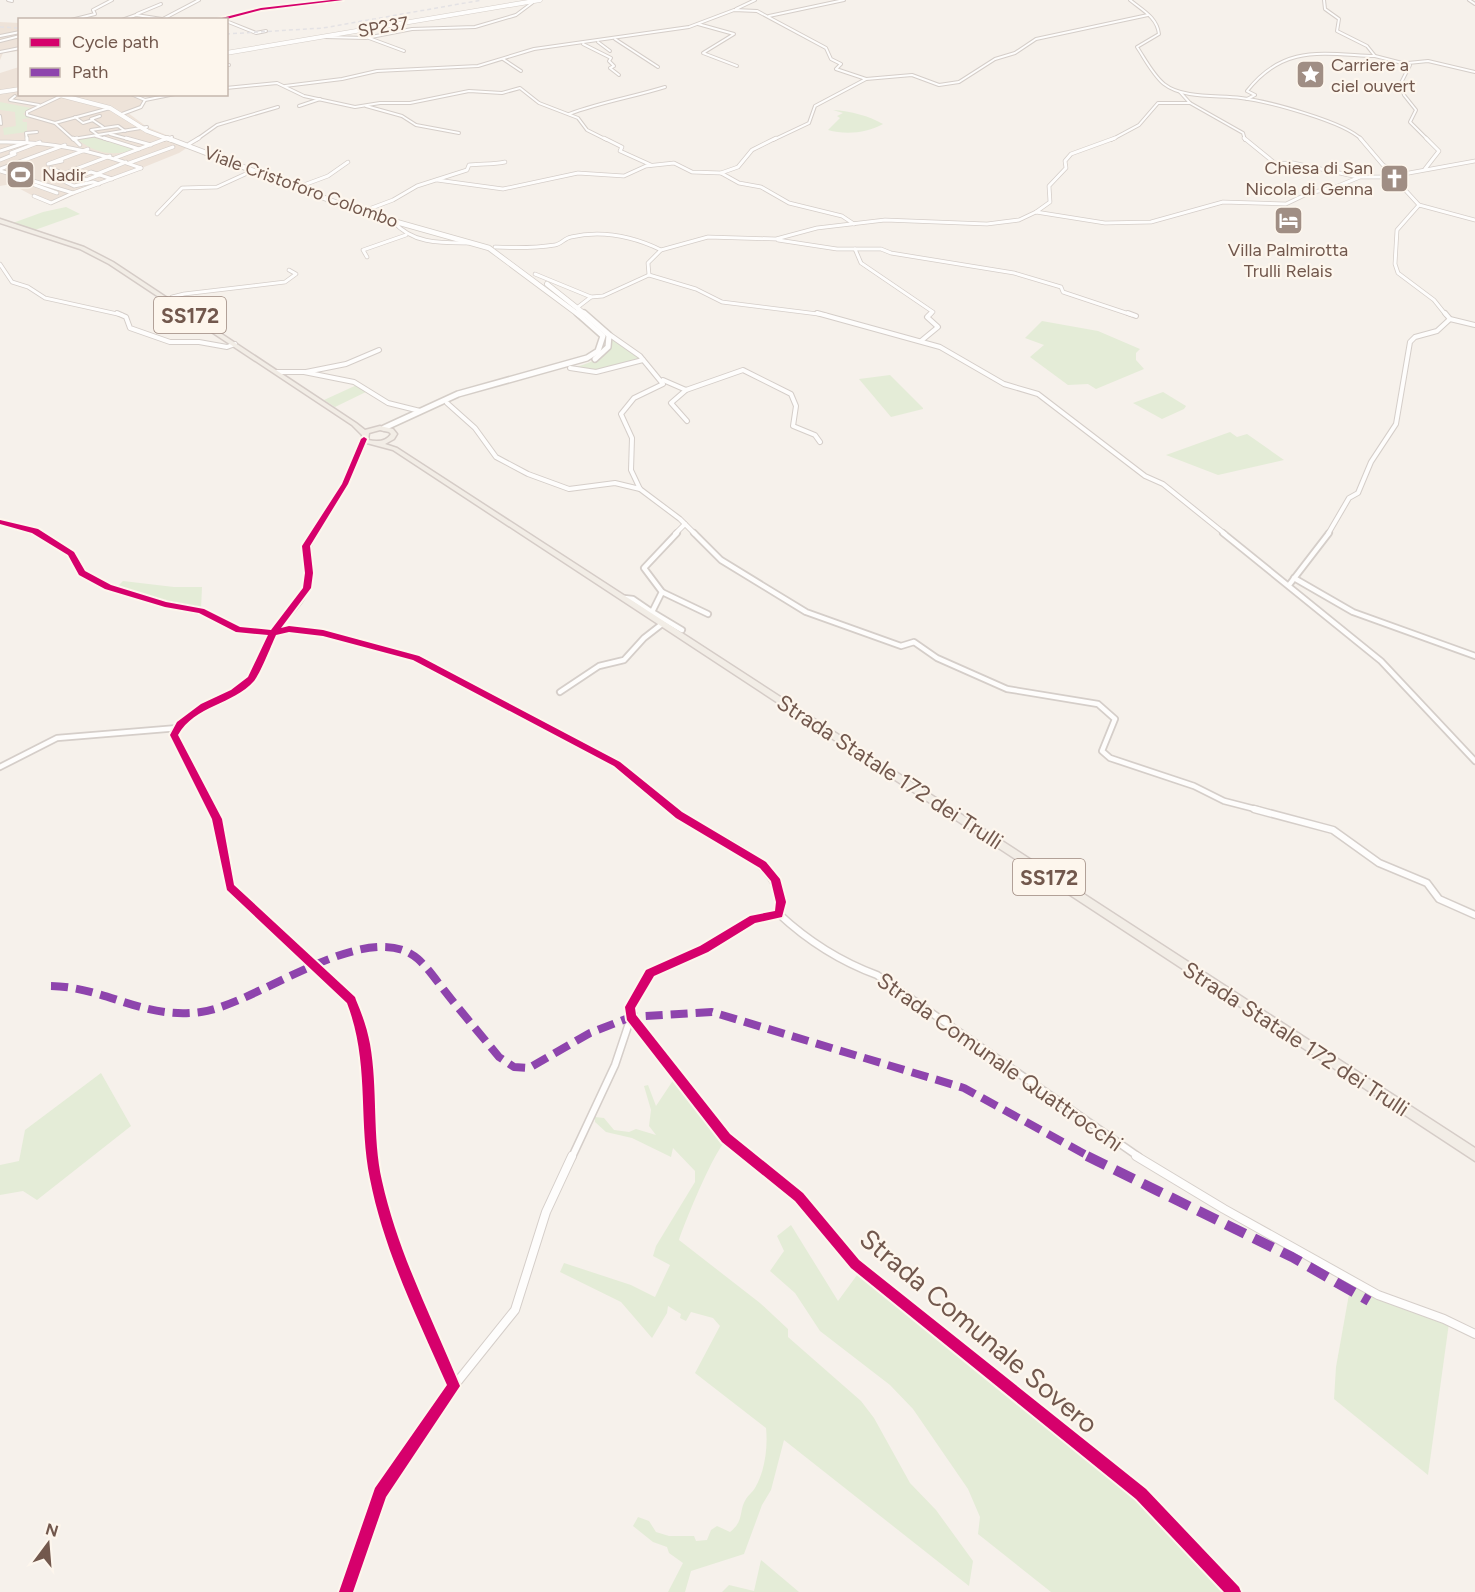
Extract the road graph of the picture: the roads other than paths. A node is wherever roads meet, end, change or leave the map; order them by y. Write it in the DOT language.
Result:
graph roads {
  1 [pos="8,0"];
  2 [pos="112,0"];
  3 [pos="196,0"];
  4 [pos="341,0"];
  5 [pos="538,0"];
  6 [pos="755,0"];
  7 [pos="844,0"];
  8 [pos="1130,0"];
  9 [pos="1324,0"];
  10 [pos="1469,0"];
  11 [pos="12,1"];
  12 [pos="161,4"];
  13 [pos="1475,4"];
  14 [pos="734,10"];
  15 [pos="135,15"];
  16 [pos="1148,15"];
  17 [pos="769,16"];
  18 [pos="79,18"];
  19 [pos="127,18"];
  20 [pos="155,18"];
  21 [pos="164,18"];
  22 [pos="228,19"];
  23 [pos="228,22"];
  24 [pos="697,24"];
  25 [pos="266,31"];
  26 [pos="18,34"];
  27 [pos="18,35"];
  28 [pos="0,36"];
  29 [pos="322,37"];
  30 [pos="368,37"];
  31 [pos="615,39"];
  32 [pos="0,41"];
  33 [pos="598,42"];
  34 [pos="584,44"];
  35 [pos="18,50"];
  36 [pos="404,51"];
  37 [pos="610,51"];
  38 [pos="0,53"];
  39 [pos="228,53"];
  40 [pos="1375,56"];
  41 [pos="503,59"];
  42 [pos="1408,63"];
  43 [pos="736,66"];
  44 [pos="658,67"];
  45 [pos="521,71"];
  46 [pos="1475,72"];
  47 [pos="619,75"];
  48 [pos="866,79"];
  49 [pos="285,86"];
  50 [pos="665,87"];
  51 [pos="228,88"];
  52 [pos="18,90"];
  53 [pos="1180,92"];
  54 [pos="0,93"];
  55 [pos="15,96"];
  56 [pos="61,96"];
  57 [pos="68,96"];
  58 [pos="88,96"];
  59 [pos="136,96"];
  60 [pos="165,96"];
  61 [pos="322,99"];
  62 [pos="1247,99"];
  63 [pos="145,100"];
  64 [pos="93,101"];
  65 [pos="1190,103"];
  66 [pos="41,105"];
  67 [pos="299,106"];
  68 [pos="366,106"];
  69 [pos="278,107"];
  70 [pos="110,108"];
  71 [pos="125,113"];
  72 [pos="569,114"];
  73 [pos="100,116"];
  74 [pos="75,117"];
  75 [pos="93,120"];
  76 [pos="55,123"];
  77 [pos="103,127"];
  78 [pos="145,128"];
  79 [pos="125,131"];
  80 [pos="37,132"];
  81 [pos="459,133"];
  82 [pos="108,134"];
  83 [pos="96,135"];
  84 [pos="74,140"];
  85 [pos="28,141"];
  86 [pos="172,141"];
  87 [pos="0,142"];
  88 [pos="42,142"];
  89 [pos="67,145"];
  90 [pos="151,145"];
  91 [pos="188,145"];
  92 [pos="81,146"];
  93 [pos="88,149"];
  94 [pos="140,149"];
  95 [pos="0,151"];
  96 [pos="13,153"];
  97 [pos="37,156"];
  98 [pos="110,156"];
  99 [pos="115,158"];
  100 [pos="27,159"];
  101 [pos="0,160"];
  102 [pos="1475,161"];
  103 [pos="348,162"];
  104 [pos="505,162"];
  105 [pos="128,163"];
  106 [pos="70,164"];
  107 [pos="239,164"];
  108 [pos="651,165"];
  109 [pos="80,167"];
  110 [pos="51,168"];
  111 [pos="1425,169"];
  112 [pos="0,170"];
  113 [pos="252,171"];
  114 [pos="721,172"];
  115 [pos="64,174"];
  116 [pos="98,174"];
  117 [pos="1399,174"];
  118 [pos="55,177"];
  119 [pos="1360,177"];
  120 [pos="1387,177"];
  121 [pos="59,179"];
  122 [pos="112,179"];
  123 [pos="438,180"];
  124 [pos="1397,181"];
  125 [pos="32,184"];
  126 [pos="46,184"];
  127 [pos="99,184"];
  128 [pos="301,186"];
  129 [pos="56,191"];
  130 [pos="73,193"];
  131 [pos="34,196"];
  132 [pos="1419,205"];
  133 [pos="364,211"];
  134 [pos="1036,212"];
  135 [pos="157,214"];
  136 [pos="1475,220"];
  137 [pos="0,221"];
  138 [pos="393,221"];
  139 [pos="854,224"];
  140 [pos="408,235"];
  141 [pos="776,239"];
  142 [pos="471,243"];
  143 [pos="559,243"];
  144 [pos="493,248"];
  145 [pos="855,249"];
  146 [pos="661,250"];
  147 [pos="368,257"];
  148 [pos="0,264"];
  149 [pos="289,270"];
  150 [pos="535,274"];
  151 [pos="649,276"];
  152 [pos="591,297"];
  153 [pos="176,305"];
  154 [pos="578,307"];
  155 [pos="1136,316"];
  156 [pos="1450,319"];
  157 [pos="1475,325"];
  158 [pos="610,335"];
  159 [pos="921,341"];
  160 [pos="235,344"];
  161 [pos="379,350"];
  162 [pos="643,360"];
  163 [pos="570,368"];
  164 [pos="278,372"];
  165 [pos="304,372"];
  166 [pos="663,380"];
  167 [pos="686,390"];
  168 [pos="447,403"];
  169 [pos="434,405"];
  170 [pos="413,408"];
  171 [pos="420,411"];
  172 [pos="687,421"];
  173 [pos="354,424"];
  174 [pos="380,428"];
  175 [pos="393,436"];
  176 [pos="364,437"];
  177 [pos="820,442"];
  178 [pos="376,444"];
  179 [pos="395,448"];
  180 [pos="360,451"];
  181 [pos="640,489"];
  182 [pos="0,522"];
  183 [pos="685,524"];
  184 [pos="1294,578"];
  185 [pos="1289,585"];
  186 [pos="663,592"];
  187 [pos="624,598"];
  188 [pos="652,612"];
  189 [pos="708,614"];
  190 [pos="662,624"];
  191 [pos="682,630"];
  192 [pos="273,633"];
  193 [pos="1475,656"];
  194 [pos="560,692"];
  195 [pos="178,728"];
  196 [pos="1475,761"];
  197 [pos="0,767"];
  198 [pos="779,914"];
  199 [pos="1475,915"];
  200 [pos="631,1017"];
  201 [pos="1475,1155"];
  202 [pos="1475,1334"];
  203 [pos="454,1386"];
  204 [pos="346,1592"];
  205 [pos="1234,1592"];
  1 -- 11 [label="street"];
  2 -- 18 [label="street"];
  3 -- 21 [label="street"];
  4 -- 22 [label="street"];
  5 -- 29 [label="main road, SP237 / SP237"];
  5 -- 30 [label="street"];
  6 -- 14 [label="street"];
  7 -- 17 [label="street"];
  8 -- 16 [label="street"];
  9 -- 40 [label="street"];
  10 -- 13 [label="street"];
  12 -- 15 [label="street"];
  14 -- 17 [label="street"];
  14 -- 24 [label="street"];
  15 -- 19 [label="street"];
  15 -- 20 [label="street"];
  16 -- 48 [label="street"];
  16 -- 53 [label="street"];
  17 -- 48 [label="street"];
  23 -- 25 [label="street"];
  24 -- 31 [label="street"];
  24 -- 43 [label="street"];
  26 -- 28 [label="street"];
  27 -- 32 [label="street"];
  29 -- 30 [label="street"];
  29 -- 39 [label="main road, SP237 / SP237"];
  30 -- 36 [label="street"];
  31 -- 33 [label="street"];
  31 -- 44 [label="street"];
  33 -- 34 [label="street"];
  33 -- 37 [label="street"];
  34 -- 41 [label="street"];
  34 -- 47 [label="street"];
  35 -- 38 [label="street"];
  40 -- 42 [label="street"];
  40 -- 62 [label="street"];
  41 -- 45 [label="street"];
  41 -- 49 [label="street"];
  42 -- 46 [label="street"];
  42 -- 111 [label="street"];
  48 -- 114 [label="street"];
  49 -- 51 [label="street"];
  49 -- 61 [label="street"];
  50 -- 72 [label="street"];
  52 -- 54 [label="main road"];
  53 -- 62 [label="street"];
  53 -- 65 [label="street"];
  55 -- 66 [label="street"];
  56 -- 66 [label="street"];
  57 -- 64 [label="main road, Viale Cristoforo Colombo"];
  58 -- 64 [label="main road, Viale Cristoforo Colombo"];
  59 -- 63 [label="street"];
  60 -- 63 [label="street"];
  61 -- 67 [label="street"];
  61 -- 68 [label="street"];
  62 -- 117 [label="street"];
  63 -- 71 [label="street"];
  64 -- 70 [label="main road, Viale Cristoforo Colombo"];
  64 -- 71 [label="main road, Viale Cristoforo Colombo"];
  65 -- 119 [label="street"];
  65 -- 134 [label="street"];
  66 -- 76 [label="street"];
  68 -- 72 [label="street"];
  68 -- 81 [label="street"];
  69 -- 91 [label="street"];
  70 -- 71 [label="main road, Viale Cristoforo Colombo"];
  70 -- 74 [label="street"];
  71 -- 78 [label="main road, Viale Cristoforo Colombo"];
  72 -- 108 [label="street"];
  73 -- 75 [label="street"];
  74 -- 75 [label="street"];
  74 -- 76 [label="street"];
  75 -- 77 [label="street"];
  76 -- 84 [label="street"];
  77 -- 79 [label="street"];
  77 -- 83 [label="street"];
  78 -- 79 [label="street"];
  78 -- 86 [label="main road, Viale Cristoforo Colombo"];
  79 -- 82 [label="street"];
  80 -- 85 [label="street"];
  82 -- 83 [label="street"];
  82 -- 90 [label="street"];
  83 -- 84 [label="street"];
  83 -- 94 [label="street"];
  84 -- 89 [label="street"];
  84 -- 92 [label="street"];
  85 -- 87 [label="street"];
  85 -- 88 [label="street"];
  85 -- 95 [label="street"];
  86 -- 90 [label="street"];
  86 -- 91 [label="main road, Viale Cristoforo Colombo"];
  86 -- 105 [label="street"];
  88 -- 89 [label="street"];
  88 -- 96 [label="street"];
  89 -- 92 [label="street"];
  89 -- 97 [label="street"];
  90 -- 94 [label="street"];
  91 -- 107 [label="main road, Viale Cristoforo Colombo"];
  92 -- 93 [label="street"];
  93 -- 97 [label="street"];
  93 -- 98 [label="street"];
  94 -- 99 [label="street"];
  96 -- 100 [label="street"];
  96 -- 101 [label="street"];
  97 -- 100 [label="street"];
  98 -- 99 [label="street"];
  98 -- 109 [label="street"];
  99 -- 105 [label="street"];
  100 -- 112 [label="street"];
  102 -- 111 [label="street"];
  103 -- 128 [label="street"];
  104 -- 123 [label="street"];
  105 -- 116 [label="street"];
  105 -- 122 [label="street"];
  106 -- 109 [label="street"];
  107 -- 113 [label="main road, Viale Cristoforo Colombo"];
  107 -- 128 [label="main road, Viale Cristoforo Colombo"];
  108 -- 114 [label="street"];
  108 -- 123 [label="street"];
  109 -- 115 [label="street"];
  110 -- 115 [label="street"];
  111 -- 117 [label="street"];
  112 -- 126 [label="street"];
  113 -- 133 [label="main road, Viale Cristoforo Colombo"];
  113 -- 135 [label="street"];
  114 -- 139 [label="street"];
  115 -- 118 [label="street"];
  115 -- 121 [label="street"];
  116 -- 116 [label="street"];
  116 -- 122 [label="street"];
  117 -- 120 [label="street"];
  117 -- 124 [label="street"];
  119 -- 120 [label="street"];
  119 -- 134 [label="street"];
  120 -- 124 [label="street"];
  121 -- 126 [label="street"];
  121 -- 127 [label="street"];
  122 -- 127 [label="street"];
  123 -- 133 [label="street"];
  124 -- 132 [label="street"];
  125 -- 129 [label="street"];
  126 -- 129 [label="street"];
  127 -- 130 [label="street"];
  128 -- 133 [label="main road, Viale Cristoforo Colombo"];
  129 -- 130 [label="street"];
  130 -- 131 [label="street"];
  132 -- 136 [label="street"];
  132 -- 156 [label="street"];
  133 -- 138 [label="main road, Viale Cristoforo Colombo"];
  133 -- 144 [label="main road, Viale Cristoforo Colombo"];
  134 -- 139 [label="street"];
  137 -- 153 [label="main road, SS172"];
  138 -- 140 [label="street"];
  138 -- 142 [label="main road, Viale Cristoforo Colombo"];
  139 -- 141 [label="street"];
  140 -- 142 [label="street"];
  140 -- 147 [label="street"];
  141 -- 145 [label="street"];
  141 -- 146 [label="street"];
  142 -- 144 [label="main road, Viale Cristoforo Colombo"];
  143 -- 144 [label="street"];
  143 -- 146 [label="street"];
  144 -- 150 [label="main road, Viale Cristoforo Colombo"];
  144 -- 169 [label="main road, Viale Cristoforo Colombo"];
  145 -- 155 [label="street"];
  145 -- 159 [label="street"];
  146 -- 151 [label="street"];
  148 -- 160 [label="street"];
  149 -- 153 [label="street"];
  150 -- 152 [label="street"];
  150 -- 154 [label="main road, Viale Cristoforo Colombo"];
  151 -- 152 [label="street"];
  151 -- 159 [label="street"];
  152 -- 154 [label="street"];
  153 -- 160 [label="main road, SS172"];
  154 -- 158 [label="main road, Viale Cristoforo Colombo"];
  156 -- 157 [label="street"];
  156 -- 184 [label="street"];
  158 -- 162 [label="street"];
  158 -- 163 [label="main road"];
  159 -- 185 [label="street"];
  160 -- 164 [label="main road, SS172"];
  161 -- 165 [label="street"];
  162 -- 163 [label="street"];
  162 -- 166 [label="street"];
  163 -- 168 [label="main road"];
  164 -- 165 [label="street"];
  164 -- 173 [label="main road, SS172"];
  165 -- 170 [label="street"];
  166 -- 167 [label="street"];
  166 -- 181 [label="street"];
  167 -- 172 [label="street"];
  167 -- 177 [label="street"];
  168 -- 175 [label="main road"];
  168 -- 181 [label="street"];
  169 -- 170 [label="street"];
  169 -- 171 [label="main road, Viale Cristoforo Colombo"];
  170 -- 171 [label="street"];
  171 -- 174 [label="main road, Viale Cristoforo Colombo"];
  173 -- 174 [label="main road, SS172"];
  173 -- 176 [label="main road, SS172"];
  174 -- 175 [label="main road"];
  174 -- 176 [label="main road"];
  175 -- 178 [label="main road"];
  175 -- 179 [label="main road"];
  176 -- 178 [label="main road, Strada Statale 172 dei Trulli"];
  176 -- 180 [label="street"];
  178 -- 179 [label="main road, Strada Statale 172 dei Trulli / SS172"];
  178 -- 180 [label="street"];
  179 -- 187 [label="main road, Strada Statale 172 dei Trulli / SS172"];
  180 -- 192 [label="street"];
  181 -- 183 [label="street"];
  182 -- 192 [label="street"];
  183 -- 186 [label="street"];
  183 -- 199 [label="street"];
  184 -- 185 [label="street"];
  184 -- 193 [label="street"];
  185 -- 196 [label="street"];
  186 -- 188 [label="street"];
  186 -- 189 [label="street"];
  187 -- 188 [label="street"];
  187 -- 190 [label="main road, Strada Statale 172 dei Trulli / SS172"];
  188 -- 191 [label="street"];
  190 -- 194 [label="street"];
  190 -- 201 [label="main road, Strada Statale 172 dei Trulli / SS172"];
  192 -- 195 [label="street"];
  192 -- 198 [label="street"];
  195 -- 197 [label="street"];
  195 -- 203 [label="street"];
  198 -- 200 [label="street"];
  198 -- 202 [label="street, Strada Comunale Quattrocchi"];
  200 -- 203 [label="street"];
  200 -- 205 [label="street, Strada Comunale Sovero"];
  203 -- 204 [label="street"];
}
